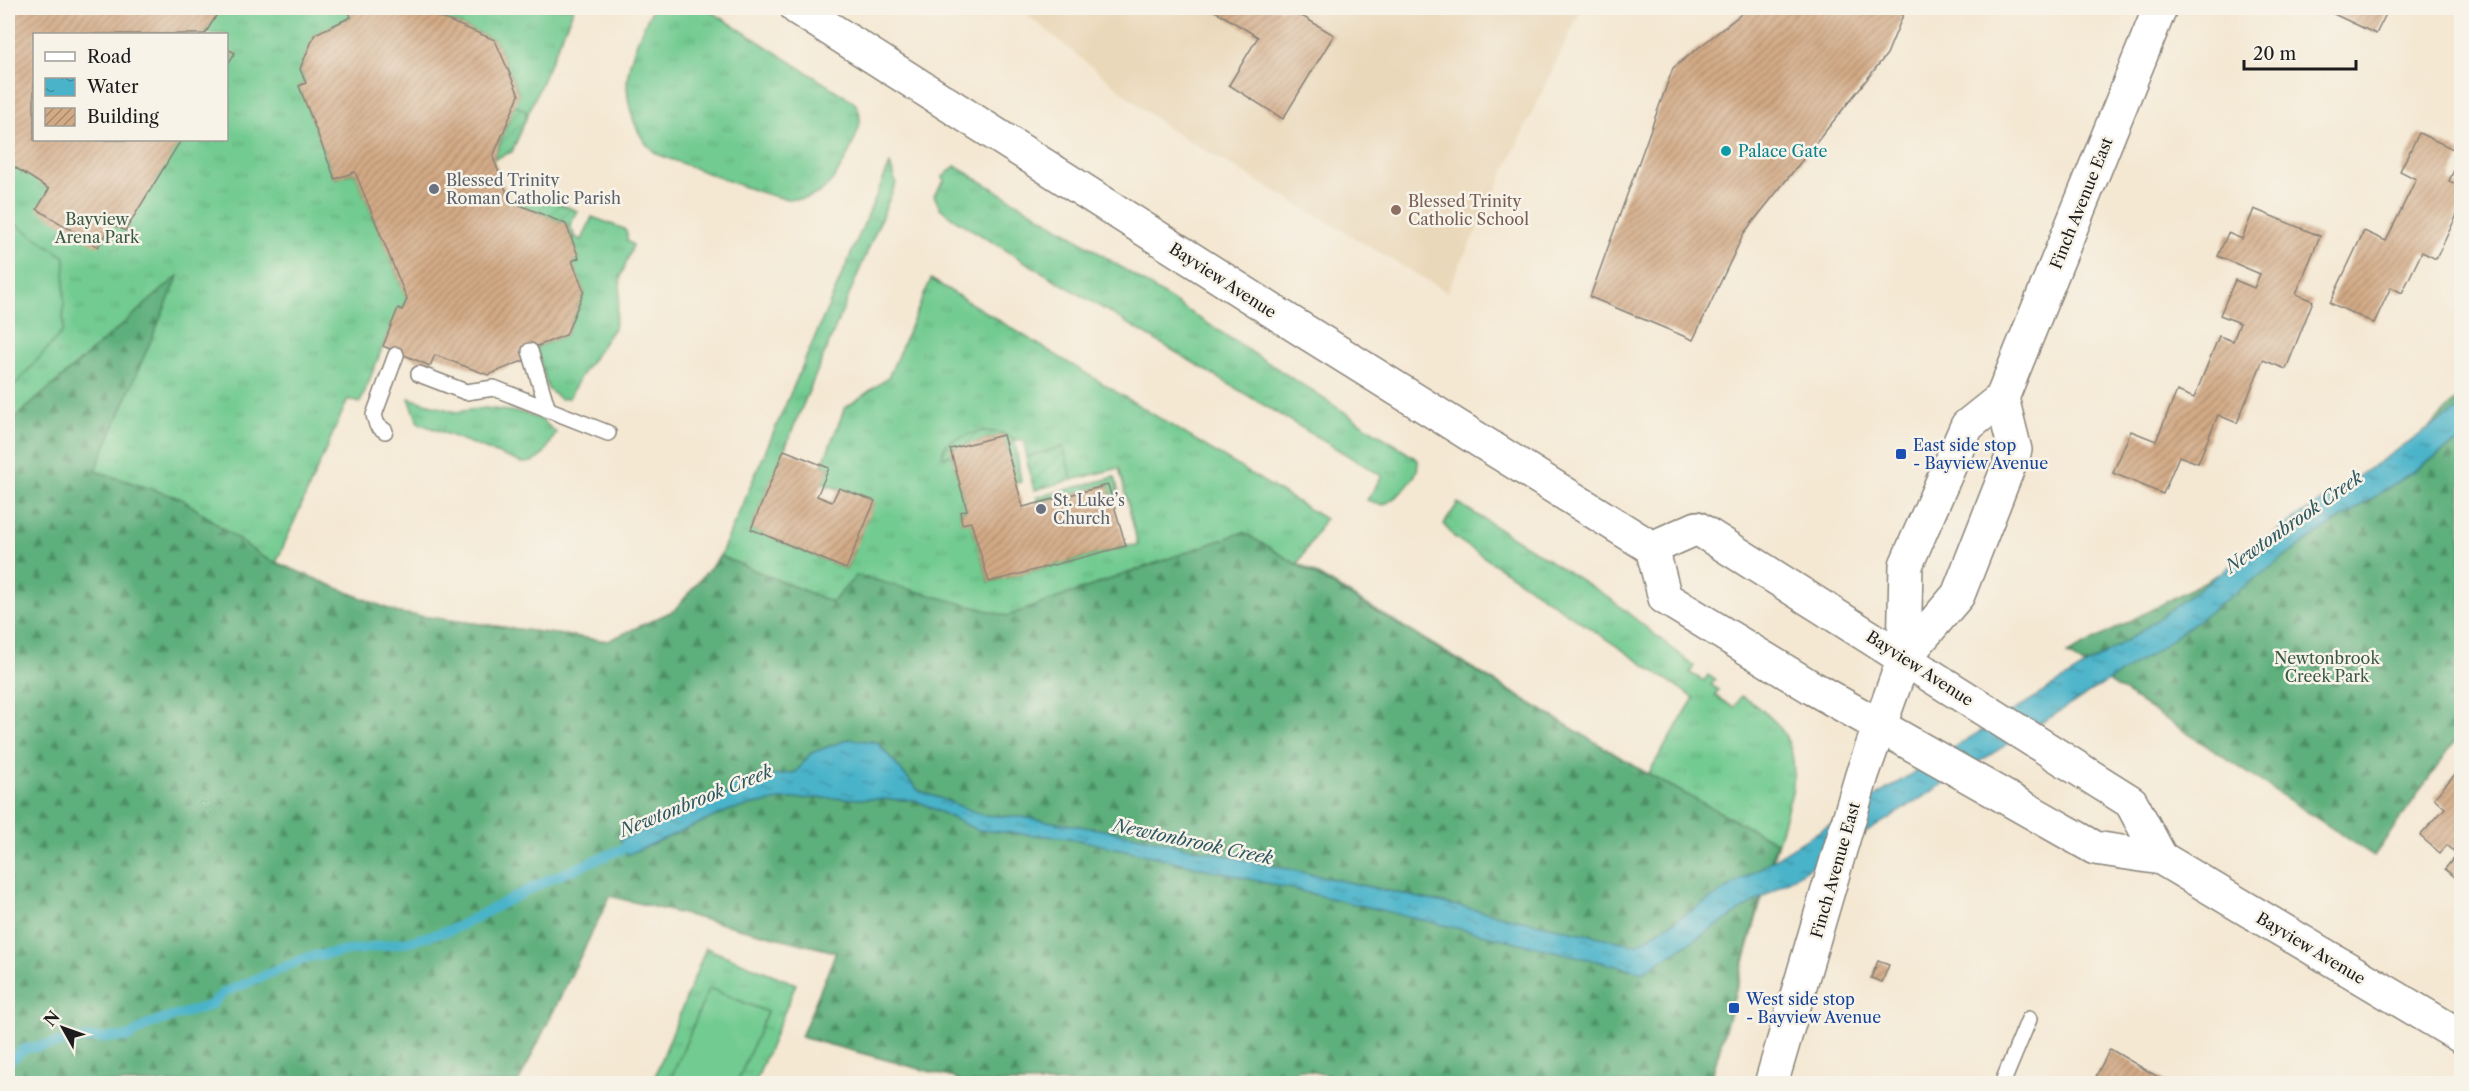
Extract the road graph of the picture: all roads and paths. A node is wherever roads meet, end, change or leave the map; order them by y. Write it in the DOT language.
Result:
graph roads {
  1 [pos="797,8"];
  2 [pos="2160,8"];
  3 [pos="530,351"];
  4 [pos="396,355"];
  5 [pos="419,374"];
  6 [pos="2002,398"];
  7 [pos="548,410"];
  8 [pos="385,431"];
  9 [pos="608,433"];
  10 [pos="1652,548"];
  11 [pos="1904,658"];
  12 [pos="1881,728"];
  13 [pos="2160,858"];
  14 [pos="2029,1019"];
  15 [pos="2462,1037"];
  16 [pos="1771,1083"];
  17 [pos="2002,1083"];
  1 -- 10 [label="main road, Bayview Avenue"];
  2 -- 6 [label="main road, Finch Avenue East"];
  3 -- 7 [label="lane"];
  4 -- 8 [label="lane"];
  5 -- 7 [label="lane"];
  6 -- 11 [label="main road, Finch Avenue East"];
  6 -- 11 [label="main road, Finch Avenue East"];
  7 -- 9 [label="lane"];
  10 -- 11 [label="main road, Bayview Avenue"];
  10 -- 12 [label="main road, Bayview Avenue"];
  11 -- 12 [label="main road, Finch Avenue East"];
  11 -- 13 [label="main road, Bayview Avenue"];
  12 -- 13 [label="main road, Bayview Avenue"];
  12 -- 16 [label="main road, Finch Avenue East"];
  13 -- 15 [label="main road, Bayview Avenue"];
  14 -- 17 [label="lane"];
}
